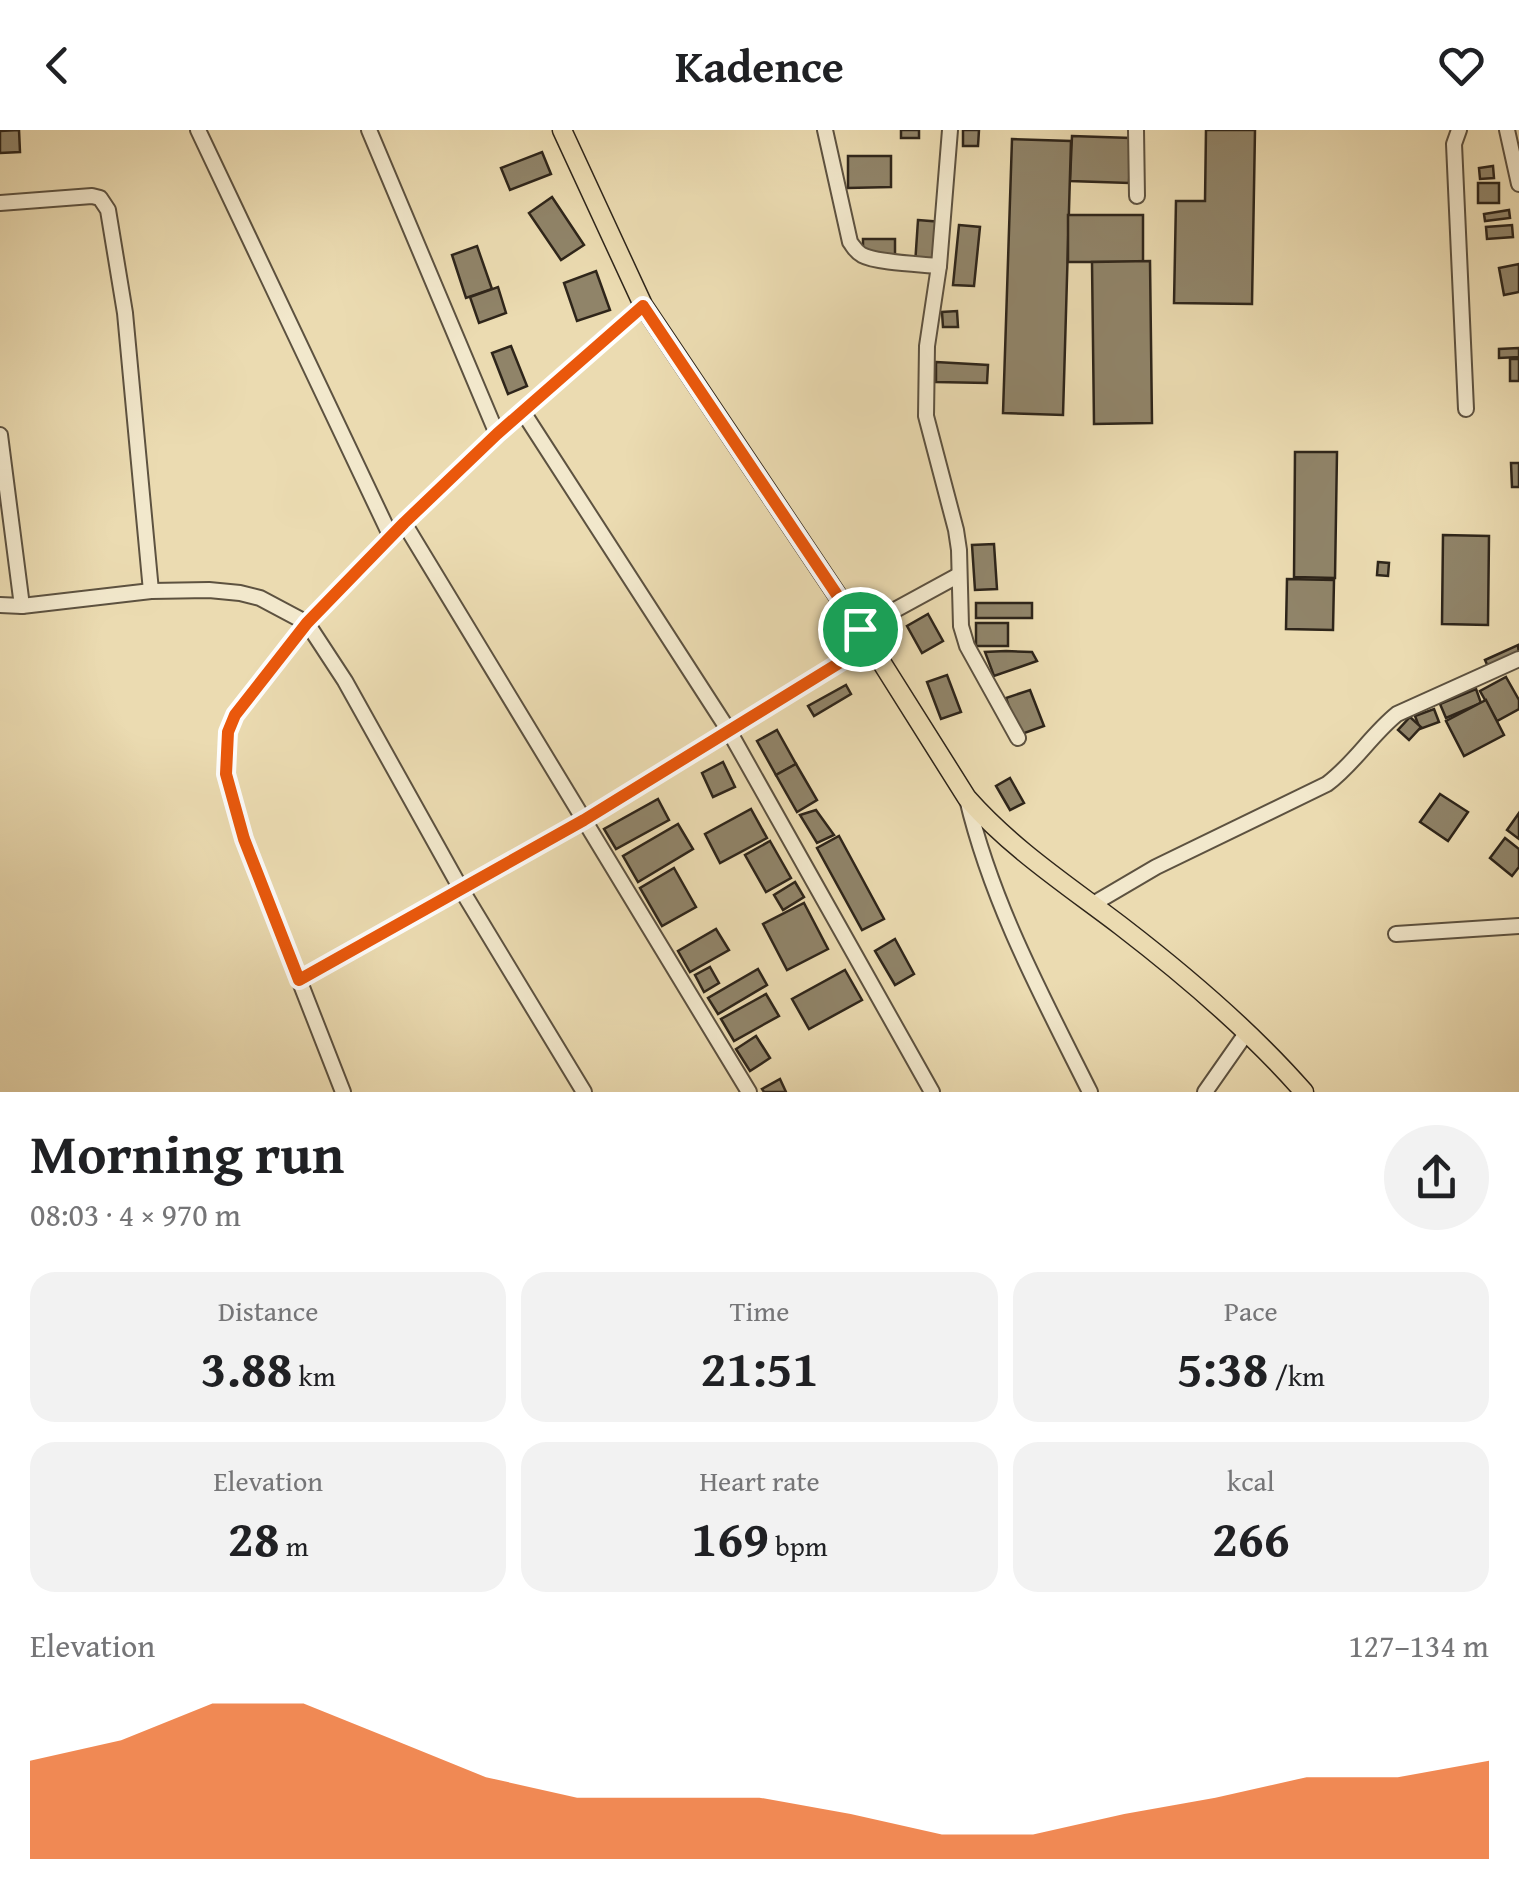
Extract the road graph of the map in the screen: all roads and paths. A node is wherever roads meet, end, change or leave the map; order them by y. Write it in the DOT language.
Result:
graph roads {
  1 [pos="198,130"];
  2 [pos="369,130"];
  3 [pos="562,130"];
  4 [pos="825,130"];
  5 [pos="950,130"];
  6 [pos="1136,130"];
  7 [pos="1459,130"];
  8 [pos="1507,130"];
  9 [pos="1519,184"];
  10 [pos="1137,196"];
  11 [pos="0,203"];
  12 [pos="939,266"];
  13 [pos="643,306"];
  14 [pos="1466,409"];
  15 [pos="523,412"];
  16 [pos="497,434"];
  17 [pos="0,435"];
  18 [pos="404,523"];
  19 [pos="390,537"];
  20 [pos="958,575"];
  21 [pos="152,591"];
  22 [pos="0,605"];
  23 [pos="22,606"];
  24 [pos="307,623"];
  25 [pos="865,637"];
  26 [pos="1519,659"];
  27 [pos="729,731"];
  28 [pos="1018,738"];
  29 [pos="967,798"];
  30 [pos="584,820"];
  31 [pos="461,889"];
  32 [pos="1093,904"];
  33 [pos="1519,926"];
  34 [pos="1396,934"];
  35 [pos="299,980"];
  36 [pos="1247,1032"];
  37 [pos="343,1092"];
  38 [pos="584,1092"];
  39 [pos="749,1092"];
  40 [pos="932,1092"];
  41 [pos="1090,1092"];
  42 [pos="1205,1092"];
  43 [pos="1304,1092"];
  1 -- 19 [label="street"];
  2 -- 16 [label="street"];
  3 -- 13 [label="main road"];
  4 -- 12 [label="street"];
  5 -- 12 [label="street"];
  6 -- 10 [label="street"];
  7 -- 14 [label="street"];
  8 -- 9 [label="street"];
  11 -- 21 [label="street"];
  12 -- 20 [label="street"];
  13 -- 15 [label="street"];
  13 -- 25 [label="main road"];
  15 -- 16 [label="street"];
  15 -- 27 [label="street"];
  16 -- 18 [label="street"];
  17 -- 23 [label="street"];
  18 -- 19 [label="street"];
  18 -- 30 [label="street"];
  19 -- 24 [label="street"];
  20 -- 25 [label="street"];
  20 -- 28 [label="street"];
  21 -- 23 [label="street"];
  21 -- 24 [label="street"];
  22 -- 23 [label="street"];
  24 -- 31 [label="street"];
  24 -- 35 [label="street"];
  25 -- 27 [label="street"];
  25 -- 29 [label="main road"];
  26 -- 32 [label="street"];
  27 -- 30 [label="street"];
  27 -- 40 [label="street"];
  29 -- 32 [label="main road"];
  29 -- 41 [label="street"];
  30 -- 31 [label="street"];
  30 -- 39 [label="street"];
  31 -- 35 [label="street"];
  31 -- 38 [label="street"];
  32 -- 36 [label="main road"];
  33 -- 34 [label="street"];
  35 -- 37 [label="street"];
  36 -- 42 [label="street"];
  36 -- 43 [label="main road"];
}
